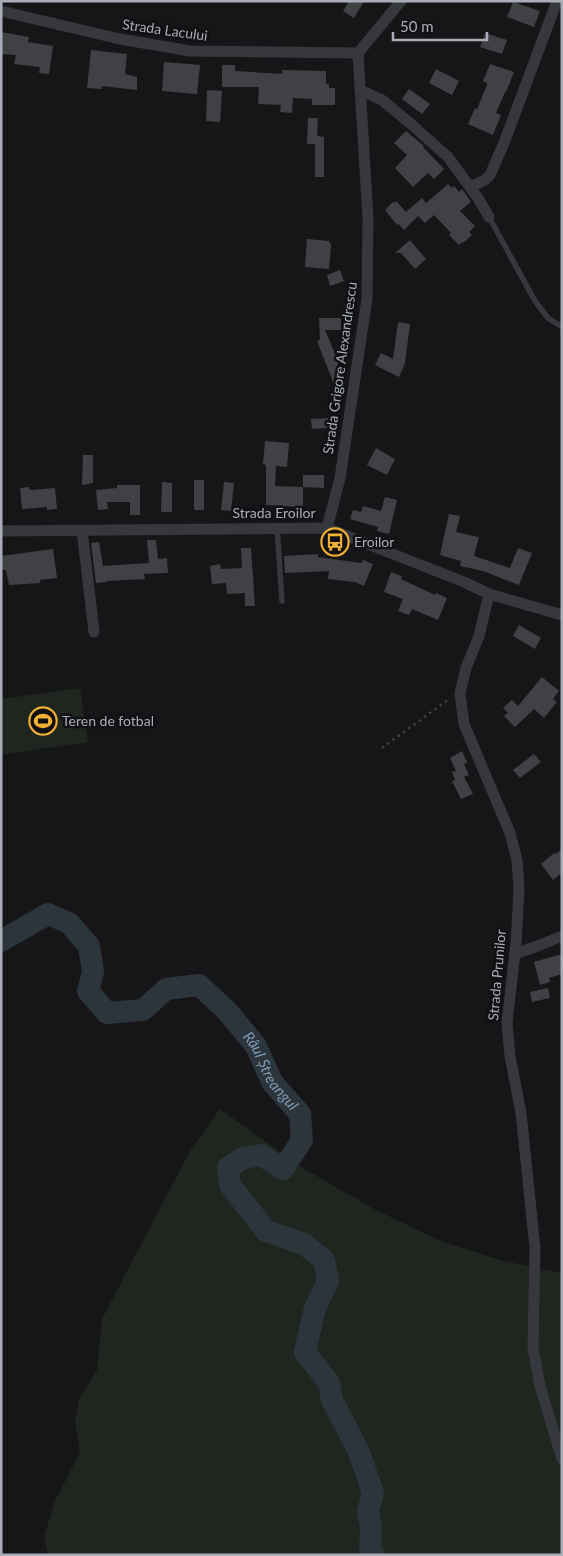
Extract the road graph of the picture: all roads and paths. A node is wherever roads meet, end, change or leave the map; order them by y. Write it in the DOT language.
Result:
graph roads {
  1 [pos="401,1"];
  2 [pos="557,1"];
  3 [pos="1,11"];
  4 [pos="358,53"];
  5 [pos="360,90"];
  6 [pos="470,188"];
  7 [pos="489,217"];
  8 [pos="562,326"];
  9 [pos="277,527"];
  10 [pos="327,528"];
  11 [pos="82,530"];
  12 [pos="1,531"];
  13 [pos="489,594"];
  14 [pos="282,601"];
  15 [pos="562,616"];
  16 [pos="94,632"];
  17 [pos="460,693"];
  18 [pos="382,748"];
  19 [pos="562,936"];
  20 [pos="515,954"];
  21 [pos="562,1459"];
  1 -- 4 [label="street"];
  2 -- 6 [label="street"];
  3 -- 4 [label="street, Strada Lacului"];
  4 -- 5 [label="street, Strada Grigore Alexandrescu"];
  5 -- 6 [label="street"];
  5 -- 10 [label="street, Strada Grigore Alexandrescu"];
  6 -- 7 [label="street"];
  7 -- 8 [label="lane"];
  9 -- 10 [label="street, Strada Eroilor"];
  9 -- 11 [label="street, Strada Eroilor"];
  9 -- 14 [label="lane"];
  10 -- 13 [label="street, Strada Eroilor"];
  11 -- 12 [label="street, Strada Eroilor"];
  11 -- 16 [label="street"];
  13 -- 15 [label="street, Strada Eroilor"];
  13 -- 17 [label="street, Strada Prunilor"];
  17 -- 18 [label="path"];
  17 -- 20 [label="street, Strada Prunilor"];
  19 -- 20 [label="street"];
  20 -- 21 [label="street, Strada Prunilor"];
}
